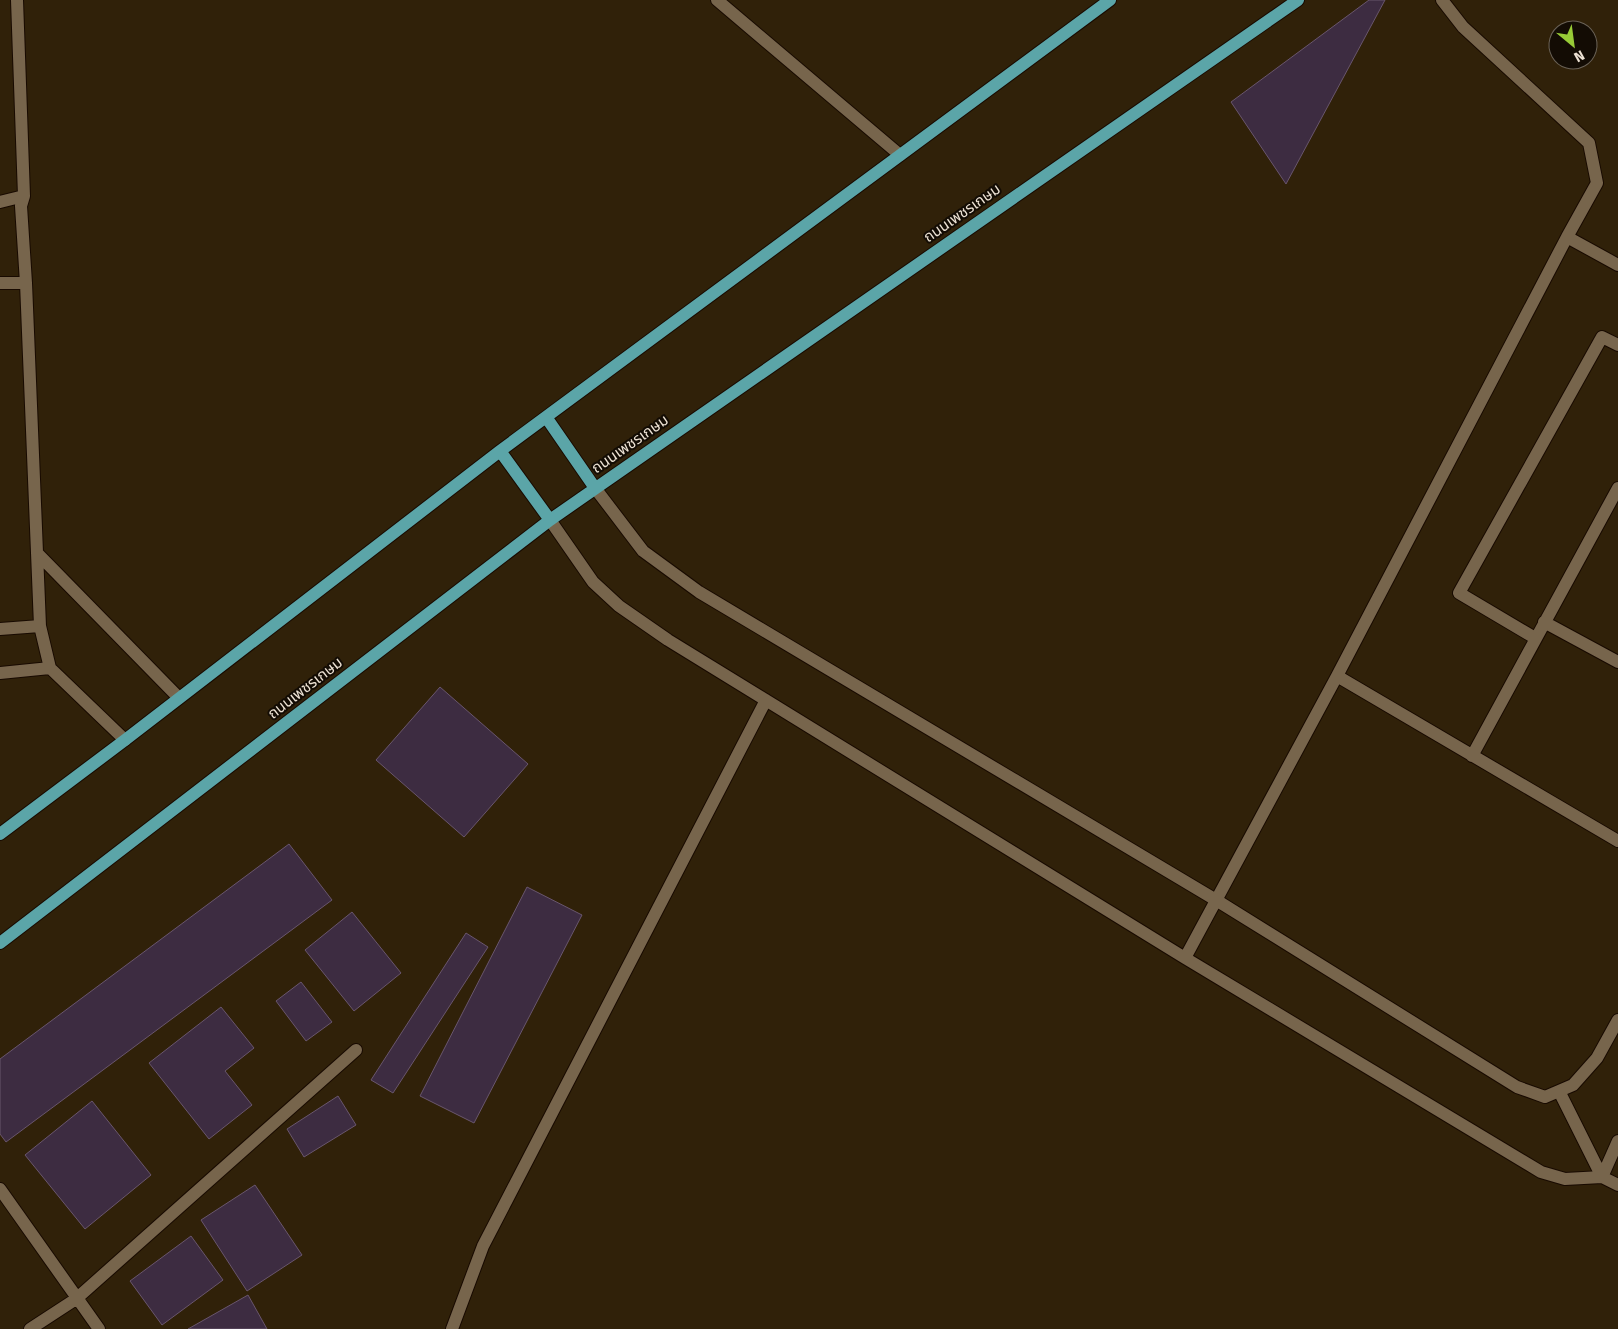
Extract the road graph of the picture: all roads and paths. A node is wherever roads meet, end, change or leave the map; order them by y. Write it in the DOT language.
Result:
graph roads {
  1 [pos="17,0"];
  2 [pos="717,0"];
  3 [pos="1110,0"];
  4 [pos="1298,0"];
  5 [pos="1442,0"];
  6 [pos="900,155"];
  7 [pos="24,196"];
  8 [pos="0,202"];
  9 [pos="1567,237"];
  10 [pos="1618,266"];
  11 [pos="0,283"];
  12 [pos="26,283"];
  13 [pos="1618,345"];
  14 [pos="546,417"];
  15 [pos="500,451"];
  16 [pos="595,488"];
  17 [pos="1618,488"];
  18 [pos="550,520"];
  19 [pos="37,553"];
  20 [pos="1544,622"];
  21 [pos="40,626"];
  22 [pos="0,629"];
  23 [pos="1535,638"];
  24 [pos="1618,662"];
  25 [pos="50,668"];
  26 [pos="0,673"];
  27 [pos="1337,676"];
  28 [pos="179,698"];
  29 [pos="766,700"];
  30 [pos="125,740"];
  31 [pos="1472,756"];
  32 [pos="0,834"];
  33 [pos="1618,841"];
  34 [pos="1216,900"];
  35 [pos="0,943"];
  36 [pos="1185,958"];
  37 [pos="1618,1020"];
  38 [pos="356,1050"];
  39 [pos="1559,1091"];
  40 [pos="1618,1141"];
  41 [pos="1602,1177"];
  42 [pos="1618,1185"];
  43 [pos="0,1188"];
  44 [pos="76,1299"];
  45 [pos="30,1329"];
  46 [pos="98,1329"];
  47 [pos="452,1329"];
  1 -- 7 [label="street"];
  2 -- 6 [label="street"];
  3 -- 6 [label="main road"];
  4 -- 16 [label="main road, ถนนเพชรเกษม"];
  5 -- 9 [label="street"];
  6 -- 14 [label="main road"];
  7 -- 8 [label="street"];
  7 -- 12 [label="street"];
  9 -- 10 [label="street"];
  9 -- 27 [label="street"];
  11 -- 12 [label="street"];
  12 -- 19 [label="street"];
  13 -- 23 [label="street"];
  14 -- 15 [label="main road"];
  14 -- 16 [label="main road"];
  15 -- 18 [label="main road"];
  15 -- 28 [label="main road"];
  16 -- 18 [label="main road, ถนนเพชรเกษม"];
  16 -- 34 [label="street"];
  17 -- 20 [label="street"];
  18 -- 29 [label="street"];
  18 -- 35 [label="main road, ถนนเพชรเกษม"];
  19 -- 21 [label="street"];
  19 -- 28 [label="street"];
  20 -- 23 [label="street"];
  20 -- 24 [label="street"];
  21 -- 22 [label="street"];
  21 -- 25 [label="street"];
  23 -- 31 [label="street"];
  25 -- 26 [label="street"];
  25 -- 30 [label="street"];
  27 -- 31 [label="street"];
  27 -- 34 [label="street"];
  28 -- 30 [label="main road"];
  29 -- 36 [label="street"];
  29 -- 47 [label="street"];
  30 -- 32 [label="main road"];
  31 -- 33 [label="street"];
  34 -- 36 [label="street"];
  34 -- 39 [label="street"];
  36 -- 41 [label="street"];
  37 -- 39 [label="street"];
  38 -- 44 [label="street"];
  39 -- 41 [label="street"];
  40 -- 41 [label="street"];
  41 -- 42 [label="street"];
  43 -- 44 [label="street"];
  44 -- 45 [label="street"];
  44 -- 46 [label="street"];
}
